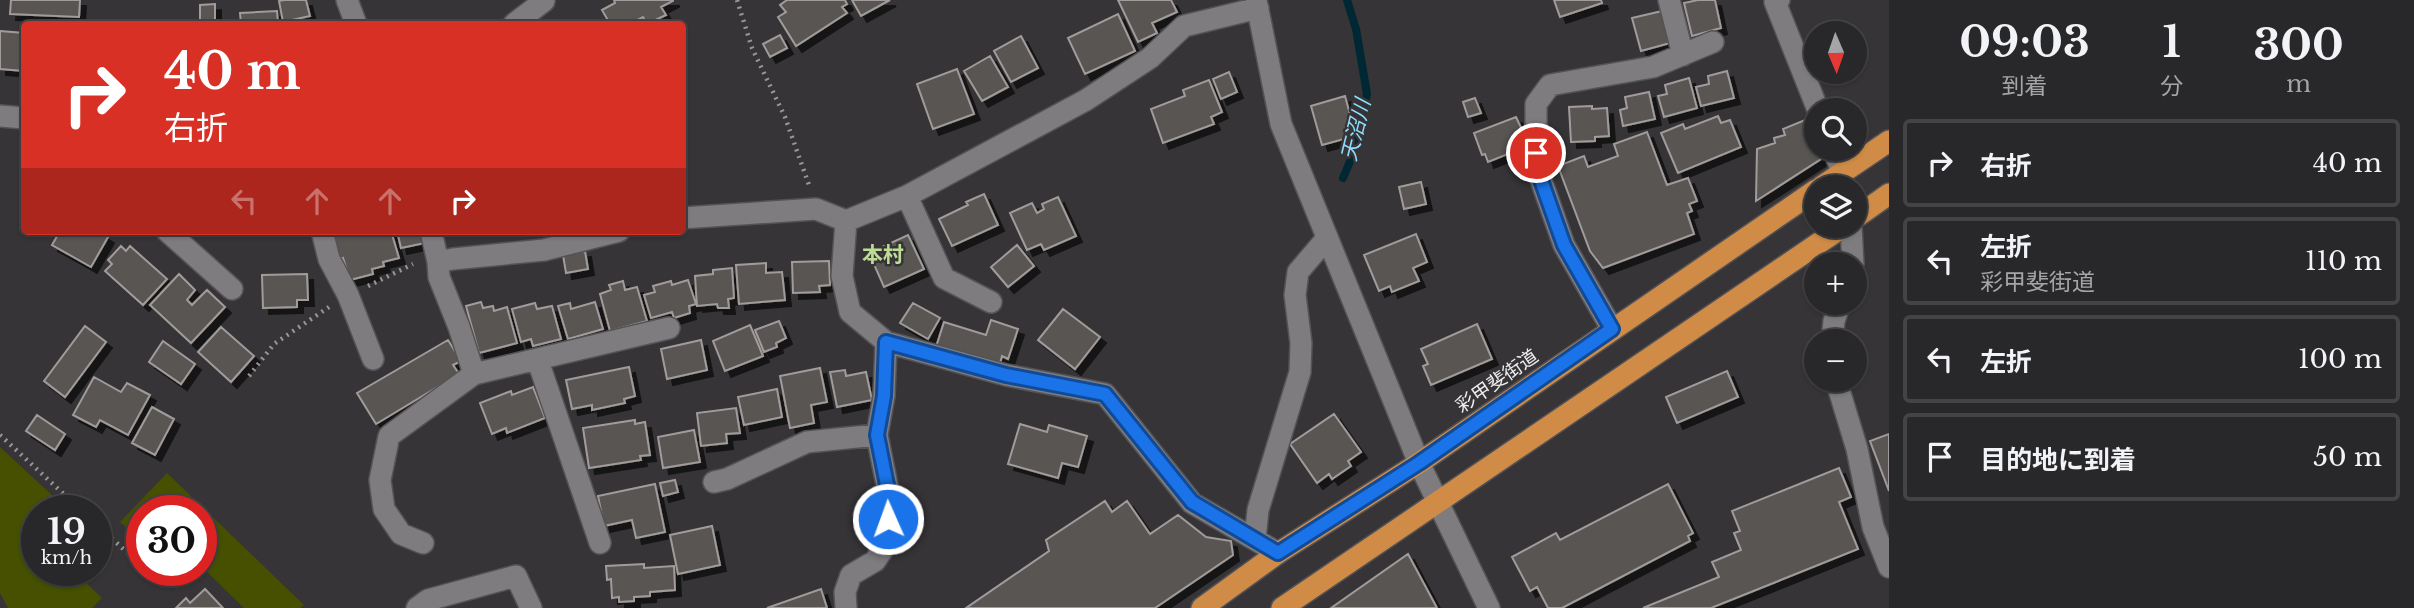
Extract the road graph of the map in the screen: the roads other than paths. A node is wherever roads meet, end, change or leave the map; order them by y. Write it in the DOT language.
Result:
graph roads {
  1 [pos="347,0"];
  2 [pos="1669,0"];
  3 [pos="544,1"];
  4 [pos="1777,1"];
  5 [pos="1257,4"];
  6 [pos="355,21"];
  7 [pos="518,21"];
  8 [pos="1713,42"];
  9 [pos="1683,55"];
  10 [pos="1813,98"];
  11 [pos="0,116"];
  12 [pos="21,118"];
  13 [pos="1889,141"];
  14 [pos="1838,161"];
  15 [pos="1843,173"];
  16 [pos="1840,175"];
  17 [pos="1889,194"];
  18 [pos="906,196"];
  19 [pos="1804,198"];
  20 [pos="1867,210"];
  21 [pos="686,218"];
  22 [pos="846,221"];
  23 [pos="171,235"];
  24 [pos="323,235"];
  25 [pos="432,235"];
  26 [pos="603,235"];
  27 [pos="1327,238"];
  28 [pos="1826,238"];
  29 [pos="438,262"];
  30 [pos="232,289"];
  31 [pos="992,302"];
  32 [pos="669,328"];
  33 [pos="1612,329"];
  34 [pos="886,342"];
  35 [pos="373,359"];
  36 [pos="538,361"];
  37 [pos="474,374"];
  38 [pos="1840,392"];
  39 [pos="877,435"];
  40 [pos="1419,463"];
  41 [pos="714,482"];
  42 [pos="1439,503"];
  43 [pos="1255,539"];
  44 [pos="423,543"];
  45 [pos="600,543"];
  46 [pos="1278,553"];
  47 [pos="1889,567"];
  48 [pos="417,608"];
  49 [pos="531,608"];
  50 [pos="846,608"];
  51 [pos="1202,608"];
  52 [pos="1282,608"];
  53 [pos="1489,608"];
  1 -- 6 [label="street"];
  2 -- 9 [label="street"];
  3 -- 7 [label="street"];
  4 -- 10 [label="street"];
  5 -- 18 [label="street"];
  5 -- 27 [label="street"];
  8 -- 9 [label="street"];
  9 -- 33 [label="street"];
  11 -- 12 [label="street"];
  13 -- 15 [label="highway"];
  14 -- 15 [label="street"];
  15 -- 16 [label="highway"];
  17 -- 20 [label="highway"];
  18 -- 22 [label="street"];
  18 -- 31 [label="street"];
  19 -- 33 [label="highway, 彩甲斐街道"];
  21 -- 22 [label="street"];
  22 -- 34 [label="street"];
  23 -- 30 [label="street"];
  24 -- 35 [label="street"];
  25 -- 29 [label="street"];
  26 -- 29 [label="street"];
  27 -- 40 [label="street"];
  27 -- 43 [label="street"];
  28 -- 42 [label="highway"];
  29 -- 37 [label="street"];
  32 -- 36 [label="street"];
  33 -- 40 [label="highway, 彩甲斐街道"];
  34 -- 39 [label="street"];
  34 -- 43 [label="street"];
  36 -- 37 [label="street"];
  36 -- 45 [label="street"];
  37 -- 44 [label="street"];
  38 -- 47 [label="street"];
  39 -- 41 [label="street"];
  39 -- 50 [label="street"];
  40 -- 42 [label="street"];
  40 -- 46 [label="highway, 彩甲斐街道"];
  42 -- 52 [label="highway"];
  42 -- 53 [label="street"];
  43 -- 46 [label="street"];
  46 -- 51 [label="highway, 彩甲斐街道"];
  48 -- 49 [label="street"];
}
